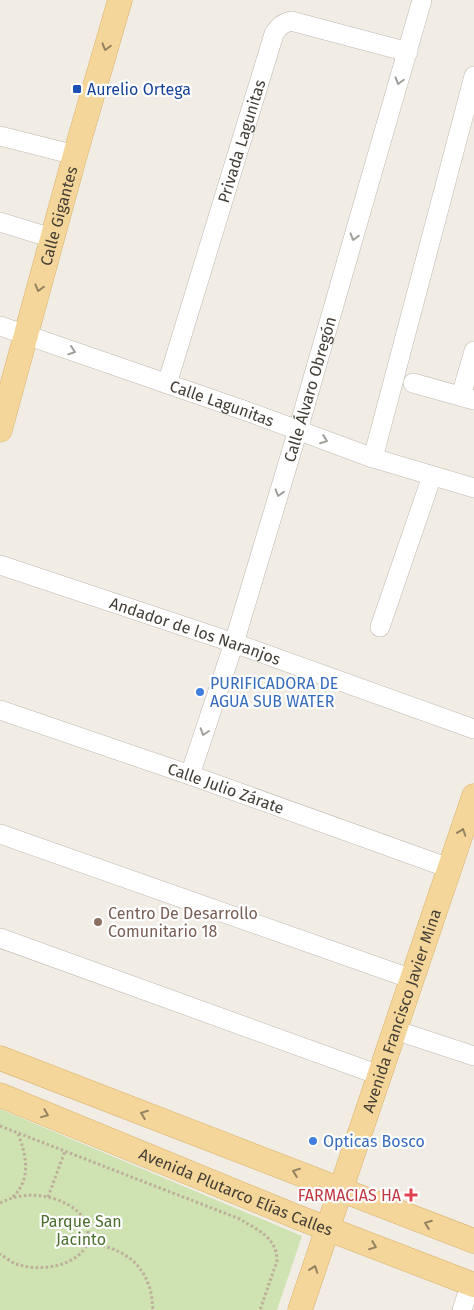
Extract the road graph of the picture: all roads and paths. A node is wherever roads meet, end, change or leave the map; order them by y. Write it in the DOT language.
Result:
graph roads {
  1 [pos="120,0"];
  2 [pos="422,0"];
  3 [pos="408,52"];
  4 [pos="474,76"];
  5 [pos="0,136"];
  6 [pos="75,155"];
  7 [pos="0,222"];
  8 [pos="52,238"];
  9 [pos="0,326"];
  10 [pos="26,334"];
  11 [pos="474,351"];
  12 [pos="413,383"];
  13 [pos="168,384"];
  14 [pos="468,398"];
  15 [pos="0,430"];
  16 [pos="298,430"];
  17 [pos="373,458"];
  18 [pos="432,476"];
  19 [pos="474,488"];
  20 [pos="0,565"];
  21 [pos="380,627"];
  22 [pos="234,643"];
  23 [pos="0,710"];
  24 [pos="474,729"];
  25 [pos="190,776"];
  26 [pos="474,796"];
  27 [pos="0,834"];
  28 [pos="449,868"];
  29 [pos="0,938"];
  30 [pos="412,979"];
  31 [pos="395,1030"];
  32 [pos="474,1056"];
  33 [pos="0,1058"];
  34 [pos="379,1075"];
  35 [pos="0,1095"];
  36 [pos="0,1126"];
  37 [pos="18,1133"];
  38 [pos="64,1151"];
  39 [pos="341,1190"];
  40 [pos="48,1197"];
  41 [pos="13,1198"];
  42 [pos="0,1203"];
  43 [pos="328,1229"];
  44 [pos="474,1241"];
  45 [pos="88,1242"];
  46 [pos="0,1254"];
  47 [pos="472,1284"];
  48 [pos="153,1310"];
  49 [pos="260,1310"];
  50 [pos="300,1310"];
  51 [pos="462,1310"];
  1 -- 6 [label="main road, Calle Gigantes, one-way"];
  2 -- 3 [label="street, Calle Álvaro Obregón"];
  3 -- 13 [label="street, Privada Lagunitas"];
  3 -- 16 [label="street, Calle Álvaro Obregón, one-way"];
  4 -- 17 [label="street"];
  5 -- 6 [label="street"];
  6 -- 8 [label="main road, Calle Gigantes"];
  7 -- 8 [label="street"];
  8 -- 10 [label="main road, Calle Gigantes, one-way"];
  9 -- 10 [label="street, Calle Lagunitas"];
  10 -- 13 [label="street, Calle Lagunitas, one-way"];
  10 -- 15 [label="main road, Calle Gigantes"];
  11 -- 14 [label="street"];
  12 -- 14 [label="street"];
  13 -- 16 [label="street, Calle Lagunitas"];
  16 -- 17 [label="street, Calle Lagunitas, one-way"];
  16 -- 22 [label="street, Calle Álvaro Obregón, one-way"];
  17 -- 18 [label="street, Calle Lagunitas"];
  18 -- 19 [label="street, Calle Lagunitas"];
  18 -- 21 [label="street"];
  20 -- 22 [label="street, Andador de los Naranjos"];
  22 -- 24 [label="street, Andador de los Naranjos"];
  22 -- 25 [label="street, Calle Álvaro Obregón, one-way"];
  23 -- 25 [label="street, Calle Julio Zárate"];
  25 -- 28 [label="street, Calle Julio Zárate"];
  28 -- 26 [label="main road, Avenida Francisco Javier Mina, one-way"];
  27 -- 30 [label="street"];
  28 -- 30 [label="main road, Avenida Francisco Javier Mina"];
  29 -- 34 [label="street"];
  30 -- 31 [label="main road, Avenida Francisco Javier Mina"];
  31 -- 32 [label="street"];
  31 -- 34 [label="main road, Avenida Francisco Javier Mina"];
  39 -- 33 [label="main road, one-way"];
  34 -- 39 [label="main road, Avenida Francisco Javier Mina"];
  35 -- 43 [label="main road, Avenida Plutarco Elías Calles, one-way"];
  36 -- 37 [label="path"];
  37 -- 38 [label="path"];
  37 -- 41 [label="path"];
  38 -- 40 [label="path"];
  38 -- 49 [label="path"];
  39 -- 43 [label="main road, Avenida Francisco Javier Mina"];
  44 -- 39 [label="main road, one-way"];
  40 -- 41 [label="path"];
  40 -- 45 [label="path"];
  41 -- 42 [label="path"];
  43 -- 47 [label="main road, Avenida Plutarco Elías Calles, one-way"];
  50 -- 43 [label="main road, Avenida Francisco Javier Mina, one-way"];
  45 -- 46 [label="path"];
  45 -- 48 [label="path"];
  47 -- 51 [label="street"];
}
